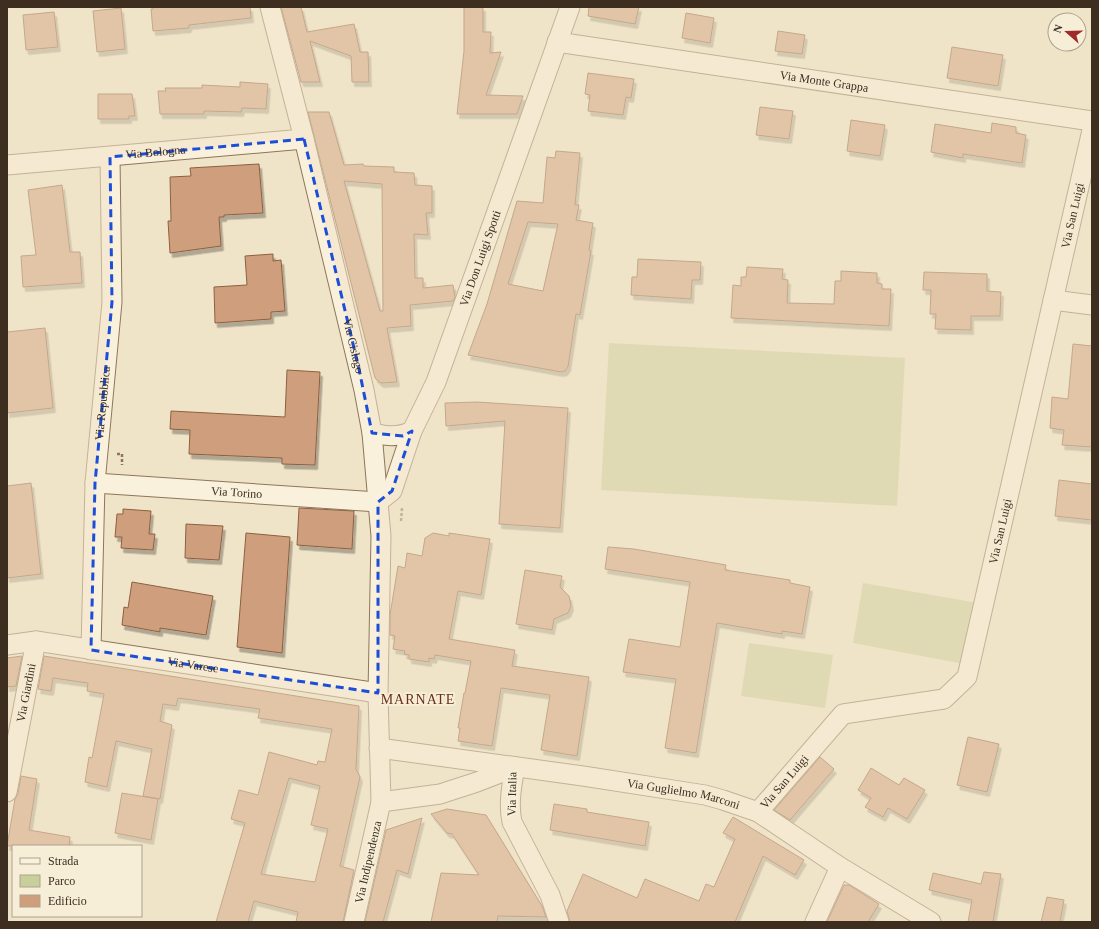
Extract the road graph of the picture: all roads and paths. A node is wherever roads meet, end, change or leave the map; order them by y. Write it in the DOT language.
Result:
graph roads {
  1 [pos="270,7"];
  2 [pos="570,7"];
  3 [pos="557,42"];
  4 [pos="1092,121"];
  5 [pos="1092,130"];
  6 [pos="304,139"];
  7 [pos="110,157"];
  8 [pos="7,165"];
  9 [pos="1053,300"];
  10 [pos="1092,304"];
  11 [pos="412,431"];
  12 [pos="372,433"];
  13 [pos="96,483"];
  14 [pos="378,502"];
  15 [pos="36,641"];
  16 [pos="7,645"];
  17 [pos="91,650"];
  18 [pos="378,693"];
  19 [pos="379,748"];
  20 [pos="451,758"];
  21 [pos="515,767"];
  22 [pos="448,791"];
  23 [pos="7,792"];
  24 [pos="381,802"];
  25 [pos="758,812"];
  26 [pos="840,867"];
  27 [pos="354,922"];
  28 [pos="559,922"];
  29 [pos="815,922"];
  30 [pos="931,922"];
  1 -- 6 [label="street, Via Cislago"];
  2 -- 3 [label="street, Via Don Luigi Spotti"];
  3 -- 4 [label="street, Via Monte Grappa"];
  3 -- 11 [label="street, Via Don Luigi Spotti"];
  5 -- 9 [label="street, Via San Luigi"];
  6 -- 7 [label="street, Via Bologna"];
  6 -- 12 [label="street, Via Cislago"];
  7 -- 8 [label="street, Via Bologna"];
  7 -- 13 [label="street, Via Repubblica"];
  9 -- 10 [label="street"];
  9 -- 25 [label="street, Via San Luigi"];
  11 -- 12 [label="street"];
  11 -- 14 [label="street, Via Don Luigi Spotti"];
  12 -- 14 [label="street, Via Cislago"];
  13 -- 14 [label="street, Via Torino"];
  13 -- 17 [label="street, Via Repubblica"];
  14 -- 18 [label="street, Via Cislago"];
  15 -- 16 [label="street, Via Varese"];
  15 -- 17 [label="street, Via Varese"];
  15 -- 23 [label="street, Via Giardini"];
  17 -- 18 [label="street, Via Varese"];
  18 -- 19 [label="street, Via Cislago"];
  19 -- 20 [label="street, Via Guglielmo Marconi"];
  19 -- 24 [label="street, Via Indipendenza"];
  20 -- 21 [label="street, Via Guglielmo Marconi"];
  20 -- 22 [label="street"];
  21 -- 22 [label="street, Via Italia"];
  21 -- 25 [label="street, Via Guglielmo Marconi"];
  21 -- 28 [label="street, Via Italia"];
  22 -- 24 [label="street, Via Italia"];
  24 -- 27 [label="street, Via Indipendenza"];
  25 -- 26 [label="street, Via Guglielmo Marconi"];
  26 -- 29 [label="street"];
  26 -- 30 [label="street, Via Guglielmo Marconi"];
}
